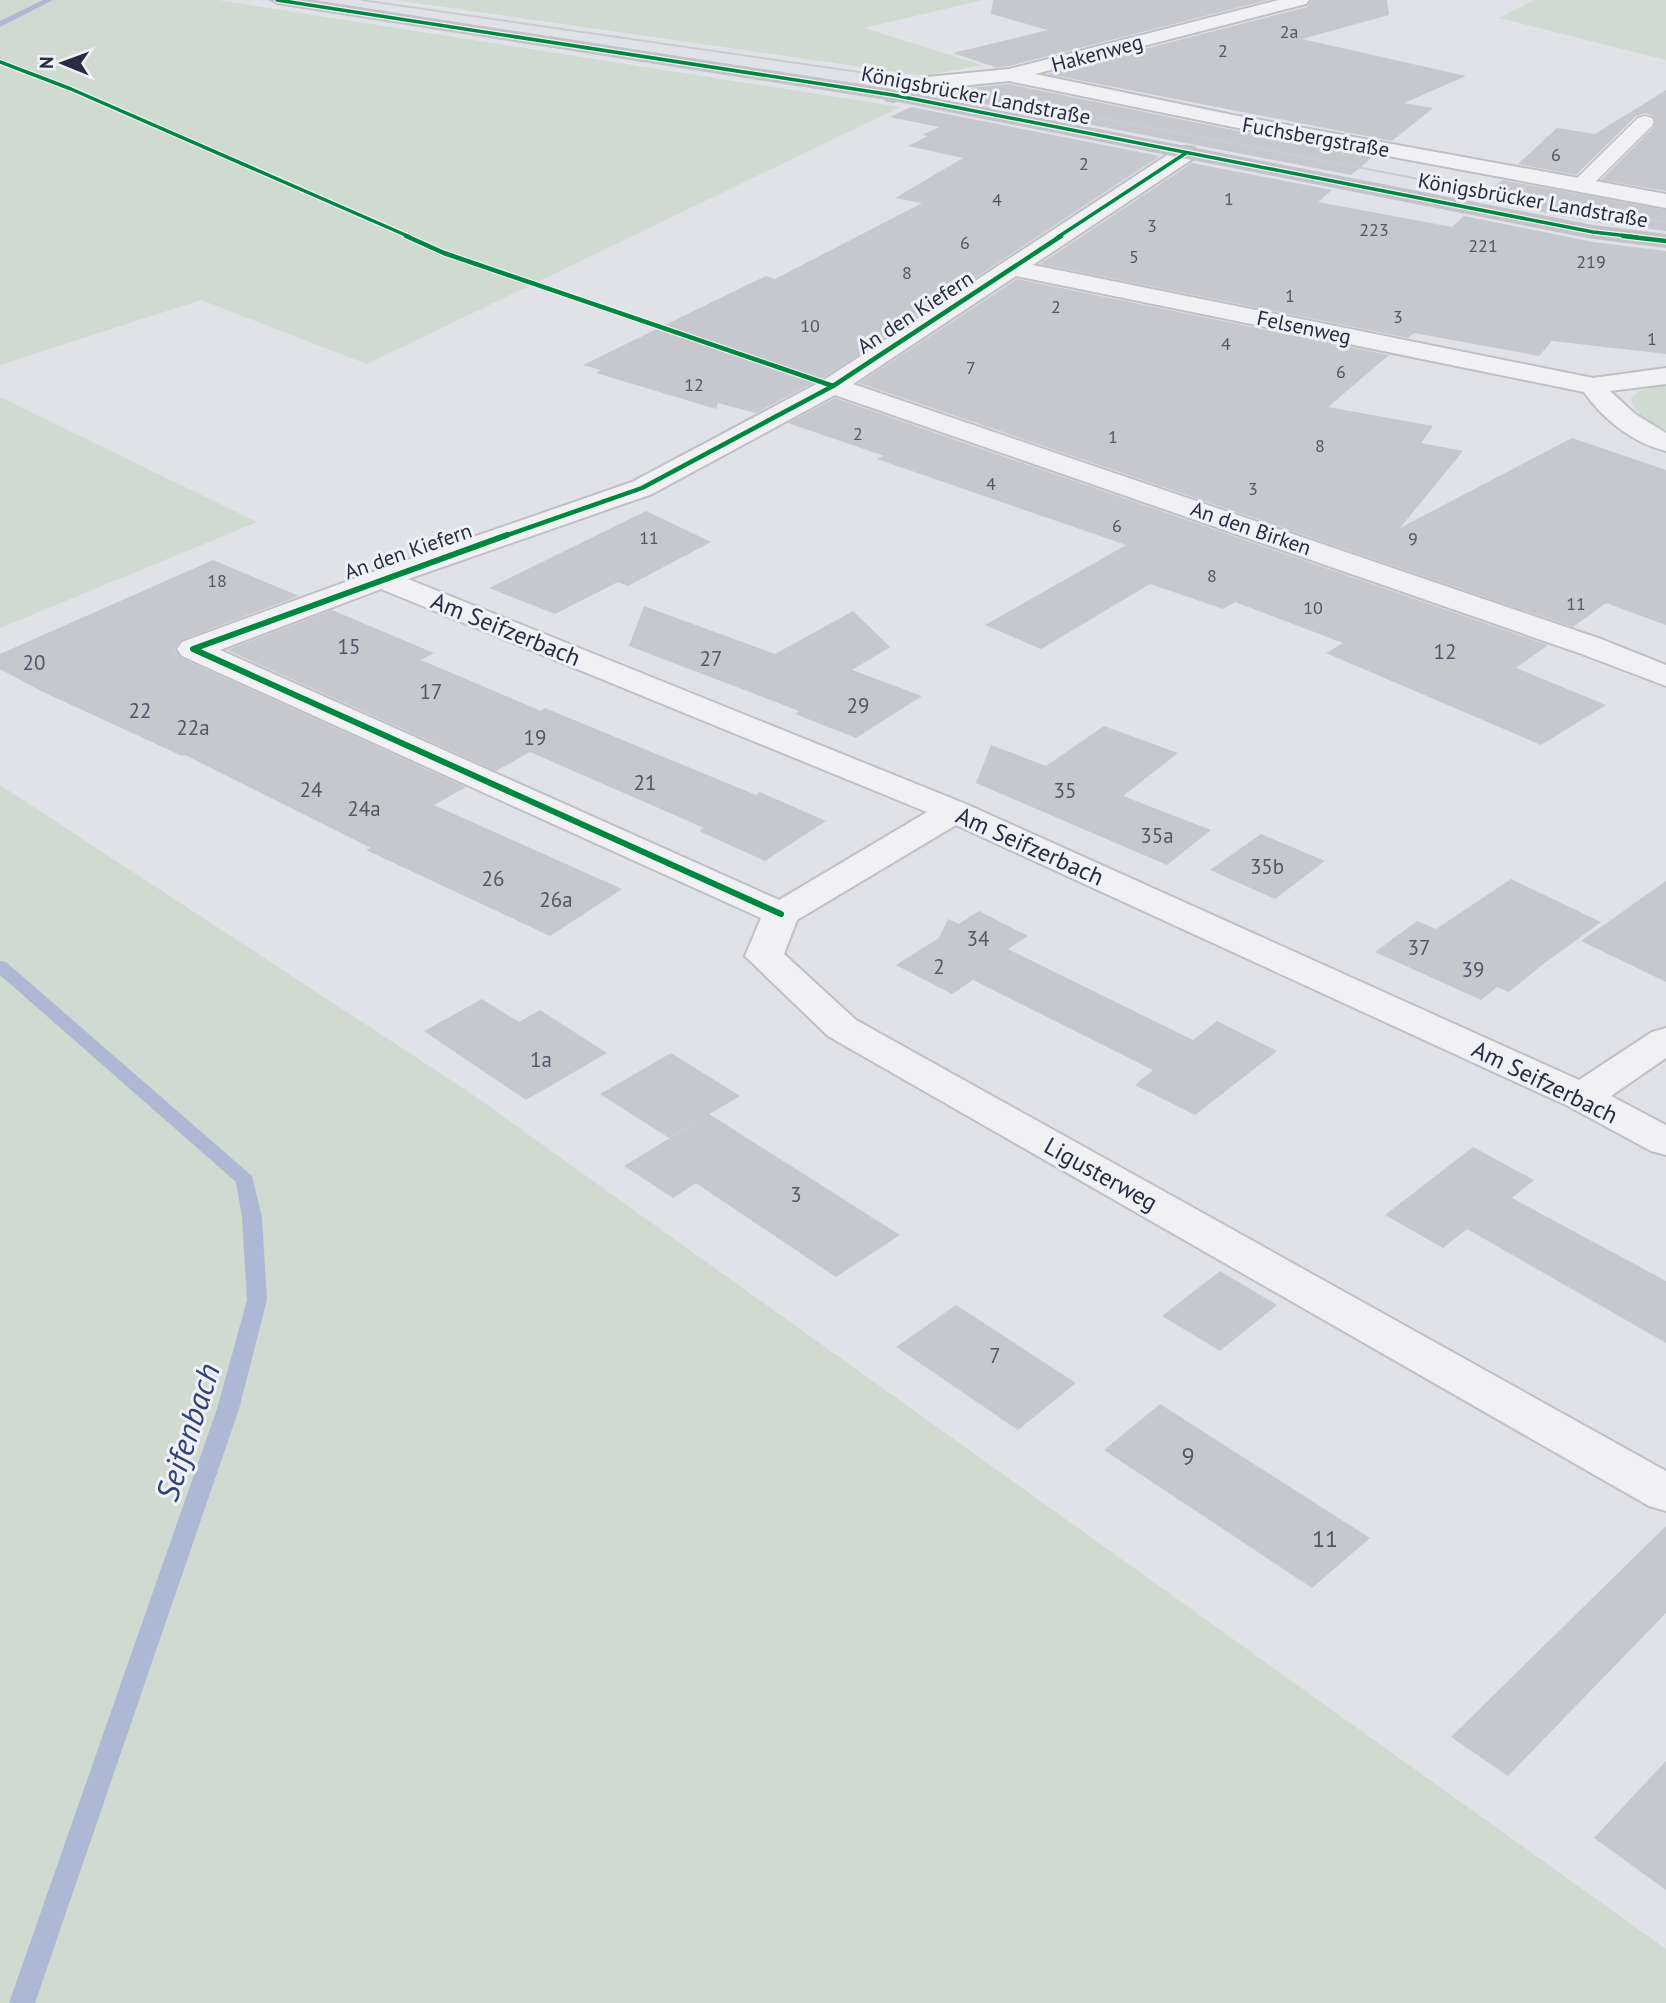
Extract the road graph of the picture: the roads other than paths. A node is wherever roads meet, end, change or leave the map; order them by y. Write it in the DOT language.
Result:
graph roads {
  1 [pos="277,0"];
  2 [pos="1300,0"];
  3 [pos="1009,75"];
  4 [pos="892,95"];
  5 [pos="1645,122"];
  6 [pos="1186,153"];
  7 [pos="1581,186"];
  8 [pos="1666,201"];
  9 [pos="1666,241"];
  10 [pos="1014,268"];
  11 [pos="1666,376"];
  12 [pos="833,386"];
  13 [pos="1593,386"];
  14 [pos="1666,443"];
  15 [pos="381,579"];
  16 [pos="1666,676"];
  17 [pos="954,811"];
  18 [pos="781,914"];
  19 [pos="1666,1040"];
  20 [pos="1582,1097"];
  21 [pos="1666,1142"];
  22 [pos="1666,1493"];
  1 -- 4 [label="main road, Königsbrücker Landstraße"];
  2 -- 3 [label="street, Hakenweg"];
  3 -- 4 [label="street, Hakenweg"];
  3 -- 7 [label="street, Fuchsbergstraße"];
  4 -- 6 [label="main road, Königsbrücker Landstraße"];
  5 -- 7 [label="lane"];
  6 -- 9 [label="main road, Königsbrücker Landstraße"];
  6 -- 10 [label="street, An den Kiefern"];
  7 -- 8 [label="street, Fuchsbergstraße"];
  10 -- 12 [label="street, An den Kiefern"];
  10 -- 13 [label="street, Felsenweg"];
  11 -- 13 [label="street, Felsenweg"];
  12 -- 15 [label="street, An den Kiefern"];
  12 -- 16 [label="street, An den Birken"];
  13 -- 14 [label="street"];
  15 -- 17 [label="street, Am Seifzerbach"];
  15 -- 18 [label="street, An den Kiefern"];
  17 -- 18 [label="street"];
  17 -- 20 [label="street, Am Seifzerbach"];
  18 -- 22 [label="street, Ligusterweg"];
  19 -- 20 [label="street"];
  20 -- 21 [label="street, Am Seifzerbach"];
}
